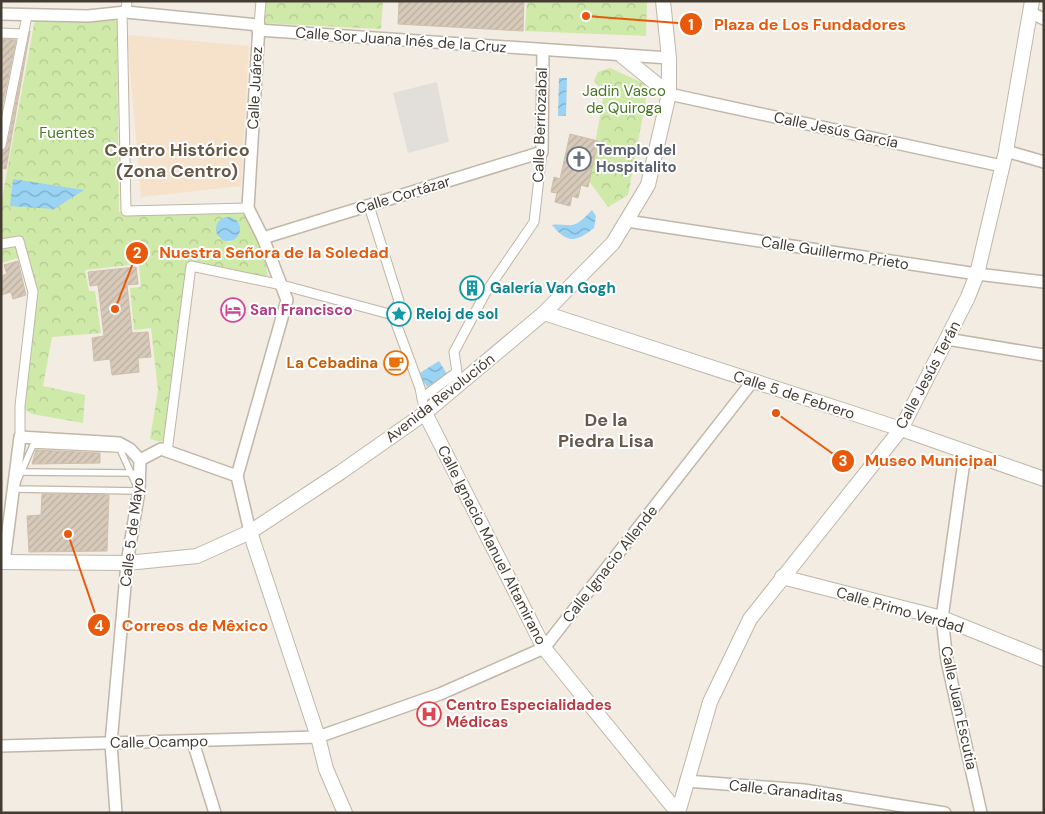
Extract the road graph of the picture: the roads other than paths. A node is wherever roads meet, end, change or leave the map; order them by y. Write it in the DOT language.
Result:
graph roads {
  1 [pos="261,1"];
  2 [pos="663,1"];
  3 [pos="125,9"];
  4 [pos="1036,11"];
  5 [pos="1,14"];
  6 [pos="27,16"];
  7 [pos="258,28"];
  8 [pos="1,33"];
  9 [pos="23,34"];
  10 [pos="543,50"];
  11 [pos="622,56"];
  12 [pos="669,58"];
  13 [pos="669,94"];
  14 [pos="1,145"];
  15 [pos="1006,151"];
  16 [pos="542,152"];
  17 [pos="1044,162"];
  18 [pos="1002,166"];
  19 [pos="368,206"];
  20 [pos="248,208"];
  21 [pos="627,221"];
  22 [pos="263,238"];
  23 [pos="1,244"];
  24 [pos="977,274"];
  25 [pos="1044,282"];
  26 [pos="282,285"];
  27 [pos="544,313"];
  28 [pos="393,315"];
  29 [pos="947,339"];
  30 [pos="1044,355"];
  31 [pos="752,382"];
  32 [pos="422,398"];
  33 [pos="425,413"];
  34 [pos="901,429"];
  35 [pos="20,437"];
  36 [pos="167,452"];
  37 [pos="965,454"];
  38 [pos="140,460"];
  39 [pos="22,472"];
  40 [pos="132,474"];
  41 [pos="238,476"];
  42 [pos="1044,480"];
  43 [pos="14,489"];
  44 [pos="139,491"];
  45 [pos="250,532"];
  46 [pos="3,562"];
  47 [pos="126,563"];
  48 [pos="782,577"];
  49 [pos="942,618"];
  50 [pos="544,648"];
  51 [pos="1044,659"];
  52 [pos="318,737"];
  53 [pos="193,742"];
  54 [pos="111,743"];
  55 [pos="1,746"];
  56 [pos="686,781"];
  57 [pos="116,813"];
  58 [pos="215,813"];
  59 [pos="345,813"];
  60 [pos="678,813"];
  61 [pos="938,813"];
  62 [pos="945,813"];
  63 [pos="981,813"];
  1 -- 7 [label="street"];
  2 -- 12 [label="street, Avenida Revolución"];
  3 -- 6 [label="street, Calle Sor Juana Inés de la Cruz"];
  3 -- 7 [label="street, Calle Sor Juana Inés de la Cruz"];
  3 -- 20 [label="street"];
  4 -- 15 [label="street, Calle Jesús Terán"];
  5 -- 6 [label="street, Calle Sor Juana Inés de la Cruz"];
  6 -- 9 [label="street"];
  7 -- 10 [label="street, Calle Sor Juana Inés de la Cruz"];
  7 -- 20 [label="street, Calle Juárez"];
  8 -- 9 [label="street"];
  9 -- 14 [label="street"];
  10 -- 11 [label="street, Calle Sor Juana Inés de la Cruz"];
  10 -- 16 [label="street, Calle Berriozabal"];
  11 -- 12 [label="street, Calle Sor Juana Inés de la Cruz"];
  11 -- 13 [label="street"];
  12 -- 13 [label="street, Avenida Revolución"];
  13 -- 18 [label="street, Calle Jesús García"];
  13 -- 21 [label="street, Avenida Revolución"];
  15 -- 17 [label="street"];
  15 -- 18 [label="street, Calle Jesús Terán"];
  16 -- 19 [label="street, Calle Cortázar"];
  16 -- 32 [label="street, Calle Berriozabal"];
  18 -- 24 [label="street, Calle Jesús Terán"];
  19 -- 22 [label="street, Calle Cortázar"];
  19 -- 28 [label="street"];
  20 -- 22 [label="street, Calle Juárez"];
  21 -- 24 [label="street, Calle Guillermo Prieto"];
  21 -- 27 [label="street, Avenida Revolución"];
  22 -- 26 [label="street, Calle Juárez"];
  23 -- 35 [label="street"];
  24 -- 25 [label="street, Calle Guillermo Prieto"];
  24 -- 29 [label="street, Calle Jesús Terán"];
  26 -- 28 [label="street"];
  26 -- 36 [label="street"];
  26 -- 41 [label="street, Calle Juárez"];
  27 -- 31 [label="street, Calle 5 de Febrero"];
  27 -- 33 [label="street, Avenida Revolución"];
  28 -- 32 [label="street"];
  29 -- 30 [label="street"];
  29 -- 34 [label="street, Calle Jesús Terán"];
  31 -- 34 [label="street, Calle 5 de Febrero"];
  31 -- 50 [label="street, Calle Ignacio Allende"];
  32 -- 33 [label="street"];
  33 -- 45 [label="street, Avenida Revolución"];
  33 -- 50 [label="street, Calle Ignacio Manuel Altamirano"];
  34 -- 37 [label="street, Calle 5 de Febrero"];
  34 -- 48 [label="street, Calle Jesús Terán"];
  35 -- 38 [label="street"];
  35 -- 43 [label="street"];
  36 -- 38 [label="street"];
  36 -- 41 [label="street"];
  37 -- 42 [label="street, Calle 5 de Febrero"];
  37 -- 49 [label="street, Calle Juan Escutia"];
  38 -- 44 [label="street, Calle 5 de Mayo"];
  39 -- 40 [label="lane"];
  39 -- 40 [label="lane"];
  39 -- 43 [label="lane"];
  40 -- 44 [label="lane"];
  41 -- 45 [label="street"];
  43 -- 44 [label="lane"];
  43 -- 46 [label="street"];
  44 -- 47 [label="street, Calle 5 de Mayo"];
  45 -- 47 [label="street, Avenida Revolución"];
  45 -- 52 [label="street"];
  46 -- 47 [label="street, Avenida Revolución"];
  47 -- 54 [label="street, Calle 5 de Mayo"];
  48 -- 49 [label="street, Calle Primo Verdad"];
  48 -- 56 [label="street, Calle Jesús Terán"];
  49 -- 51 [label="street, Calle Primo Verdad"];
  49 -- 63 [label="street, Calle Juan Escutia"];
  50 -- 52 [label="street, Calle Ignacio Allende"];
  50 -- 60 [label="street, Calle Ignacio Manuel Altamirano"];
  52 -- 53 [label="street, Calle Ocampo"];
  52 -- 59 [label="street"];
  53 -- 54 [label="street, Calle Ocampo"];
  53 -- 58 [label="street"];
  54 -- 55 [label="street, Calle Ocampo"];
  54 -- 57 [label="street, Calle 5 de Mayo"];
  56 -- 60 [label="street, Calle Jesús Terán"];
  56 -- 61 [label="street, Calle Granaditas"];
  61 -- 62 [label="street, Calle Granaditas"];
}
